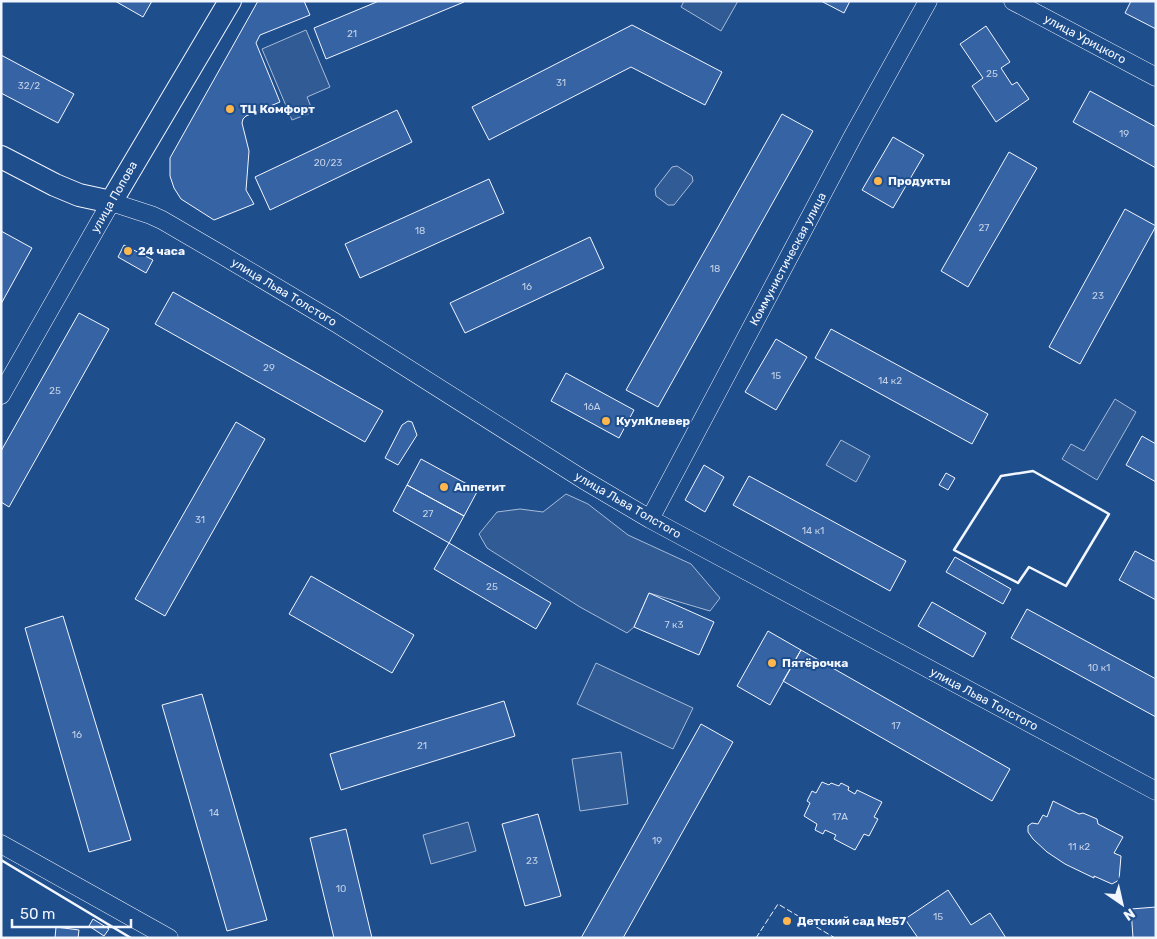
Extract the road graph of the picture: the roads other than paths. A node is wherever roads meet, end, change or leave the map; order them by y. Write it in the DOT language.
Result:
graph roads {
  1 [pos="230,1"];
  2 [pos="928,1"];
  3 [pos="1013,1"];
  4 [pos="1156,77"];
  5 [pos="1,158"];
  6 [pos="111,202"];
  7 [pos="1,395"];
  8 [pos="650,519"];
  9 [pos="1156,791"];
  10 [pos="1,844"];
  11 [pos="169,938"];
  1 -- 6 [label="main road, улица Попова"];
  2 -- 8 [label="street, Коммунистическая улица"];
  3 -- 4 [label="street, улица Урицкого"];
  5 -- 6 [label="main road"];
  6 -- 7 [label="street, улица Попова"];
  6 -- 8 [label="street, улица Льва Толстого"];
  8 -- 9 [label="street, улица Льва Толстого"];
  10 -- 11 [label="street"];
}
